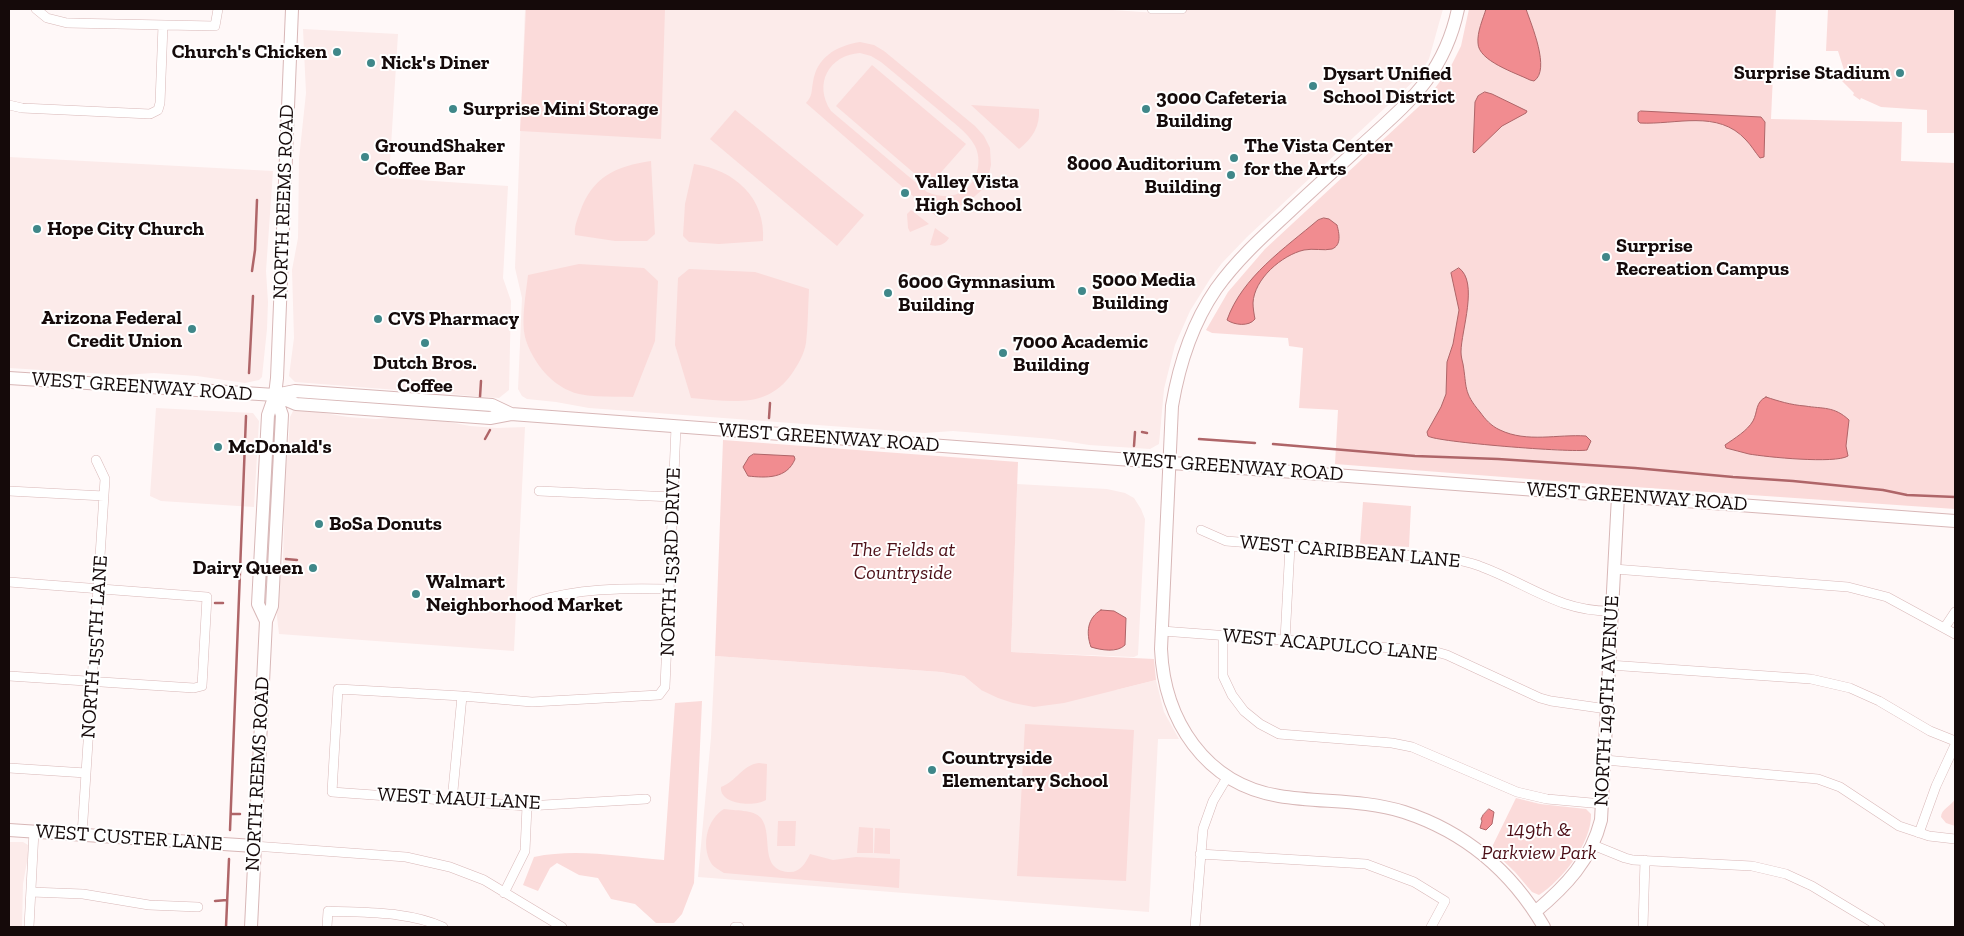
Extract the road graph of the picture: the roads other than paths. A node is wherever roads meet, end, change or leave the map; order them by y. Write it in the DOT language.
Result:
graph roads {
  1 [pos="36,9"];
  2 [pos="218,9"];
  3 [pos="292,9"];
  4 [pos="1152,9"];
  5 [pos="1182,9"];
  6 [pos="1458,9"];
  7 [pos="163,25"];
  8 [pos="9,105"];
  9 [pos="9,378"];
  10 [pos="276,396"];
  11 [pos="676,427"];
  12 [pos="96,460"];
  13 [pos="1169,463"];
  14 [pos="9,491"];
  15 [pos="540,491"];
  16 [pos="104,496"];
  17 [pos="1618,496"];
  18 [pos="673,497"];
  19 [pos="1955,521"];
  20 [pos="1201,530"];
  21 [pos="1290,546"];
  22 [pos="1614,569"];
  23 [pos="9,582"];
  24 [pos="98,589"];
  25 [pos="669,589"];
  26 [pos="534,602"];
  27 [pos="1612,611"];
  28 [pos="1955,612"];
  29 [pos="1945,627"];
  30 [pos="1162,631"];
  31 [pos="1955,634"];
  32 [pos="1222,636"];
  33 [pos="1285,640"];
  34 [pos="1610,665"];
  35 [pos="9,676"];
  36 [pos="92,683"];
  37 [pos="462,696"];
  38 [pos="1607,708"];
  39 [pos="1955,741"];
  40 [pos="1955,745"];
  41 [pos="1605,760"];
  42 [pos="9,768"];
  43 [pos="86,773"];
  44 [pos="1228,776"];
  45 [pos="646,799"];
  46 [pos="452,801"];
  47 [pos="1603,804"];
  48 [pos="527,806"];
  49 [pos="9,830"];
  50 [pos="34,831"];
  51 [pos="1919,833"];
  52 [pos="82,835"];
  53 [pos="1955,839"];
  54 [pos="1592,845"];
  55 [pos="254,846"];
  56 [pos="1200,854"];
  57 [pos="1645,860"];
  58 [pos="31,892"];
  59 [pos="504,893"];
  60 [pos="198,907"];
  61 [pos="1535,912"];
  62 [pos="29,927"];
  63 [pos="250,927"];
  64 [pos="327,927"];
  65 [pos="443,927"];
  66 [pos="562,927"];
  67 [pos="1196,927"];
  68 [pos="1431,927"];
  69 [pos="1544,927"];
  70 [pos="1643,927"];
  71 [pos="1880,927"];
  1 -- 7 [label="street"];
  2 -- 7 [label="street"];
  3 -- 10 [label="main road, NORTH REEMS ROAD"];
  4 -- 5 [label="street"];
  6 -- 13 [label="main road"];
  7 -- 8 [label="street"];
  9 -- 10 [label="main road, WEST GREENWAY ROAD"];
  10 -- 11 [label="main road, WEST GREENWAY ROAD"];
  10 -- 55 [label="main road, NORTH REEMS ROAD"];
  11 -- 13 [label="main road, WEST GREENWAY ROAD"];
  11 -- 18 [label="street, NORTH 153RD DRIVE"];
  12 -- 16 [label="street, NORTH 155TH LANE"];
  13 -- 17 [label="main road, WEST GREENWAY ROAD"];
  13 -- 30 [label="main road"];
  14 -- 16 [label="street"];
  15 -- 18 [label="street"];
  16 -- 24 [label="street, NORTH 155TH LANE"];
  17 -- 19 [label="main road, WEST GREENWAY ROAD"];
  17 -- 22 [label="main road, NORTH 149TH AVENUE"];
  18 -- 25 [label="street, NORTH 153RD DRIVE"];
  20 -- 21 [label="street, WEST CARIBBEAN LANE"];
  21 -- 27 [label="street, WEST CARIBBEAN LANE"];
  21 -- 33 [label="street"];
  22 -- 27 [label="main road, NORTH 149TH AVENUE"];
  22 -- 29 [label="street"];
  23 -- 24 [label="street"];
  24 -- 36 [label="street, NORTH 155TH LANE"];
  24 -- 36 [label="street"];
  25 -- 26 [label="street"];
  25 -- 37 [label="street, NORTH 153RD DRIVE"];
  27 -- 34 [label="main road, NORTH 149TH AVENUE"];
  28 -- 29 [label="street"];
  29 -- 31 [label="street"];
  30 -- 32 [label="street, WEST ACAPULCO LANE"];
  30 -- 44 [label="main road"];
  32 -- 33 [label="street, WEST ACAPULCO LANE"];
  32 -- 47 [label="street"];
  33 -- 38 [label="street, WEST ACAPULCO LANE"];
  34 -- 38 [label="main road, NORTH 149TH AVENUE"];
  34 -- 39 [label="street"];
  35 -- 36 [label="street"];
  36 -- 43 [label="street, NORTH 155TH LANE"];
  37 -- 46 [label="street"];
  37 -- 46 [label="street, WEST MAUI LANE"];
  38 -- 41 [label="main road, NORTH 149TH AVENUE"];
  40 -- 51 [label="street"];
  41 -- 47 [label="main road, NORTH 149TH AVENUE"];
  41 -- 51 [label="street"];
  42 -- 43 [label="street"];
  43 -- 52 [label="street, NORTH 155TH LANE"];
  44 -- 56 [label="street"];
  44 -- 61 [label="main road"];
  45 -- 48 [label="street, WEST MAUI LANE"];
  46 -- 48 [label="street, WEST MAUI LANE"];
  47 -- 54 [label="main road, NORTH 149TH AVENUE"];
  48 -- 59 [label="street"];
  49 -- 50 [label="main road, WEST CUSTER LANE"];
  50 -- 52 [label="main road, WEST CUSTER LANE"];
  50 -- 58 [label="street"];
  51 -- 53 [label="street"];
  52 -- 55 [label="main road, WEST CUSTER LANE"];
  54 -- 57 [label="street"];
  54 -- 61 [label="main road, NORTH 149TH AVENUE"];
  55 -- 59 [label="street, WEST CUSTER LANE"];
  55 -- 63 [label="main road, NORTH REEMS ROAD"];
  56 -- 67 [label="street"];
  56 -- 68 [label="street"];
  57 -- 70 [label="street"];
  57 -- 71 [label="street"];
  58 -- 60 [label="street"];
  58 -- 62 [label="street"];
  59 -- 66 [label="street, WEST CUSTER LANE"];
  61 -- 69 [label="main road"];
  64 -- 65 [label="street"];
}
